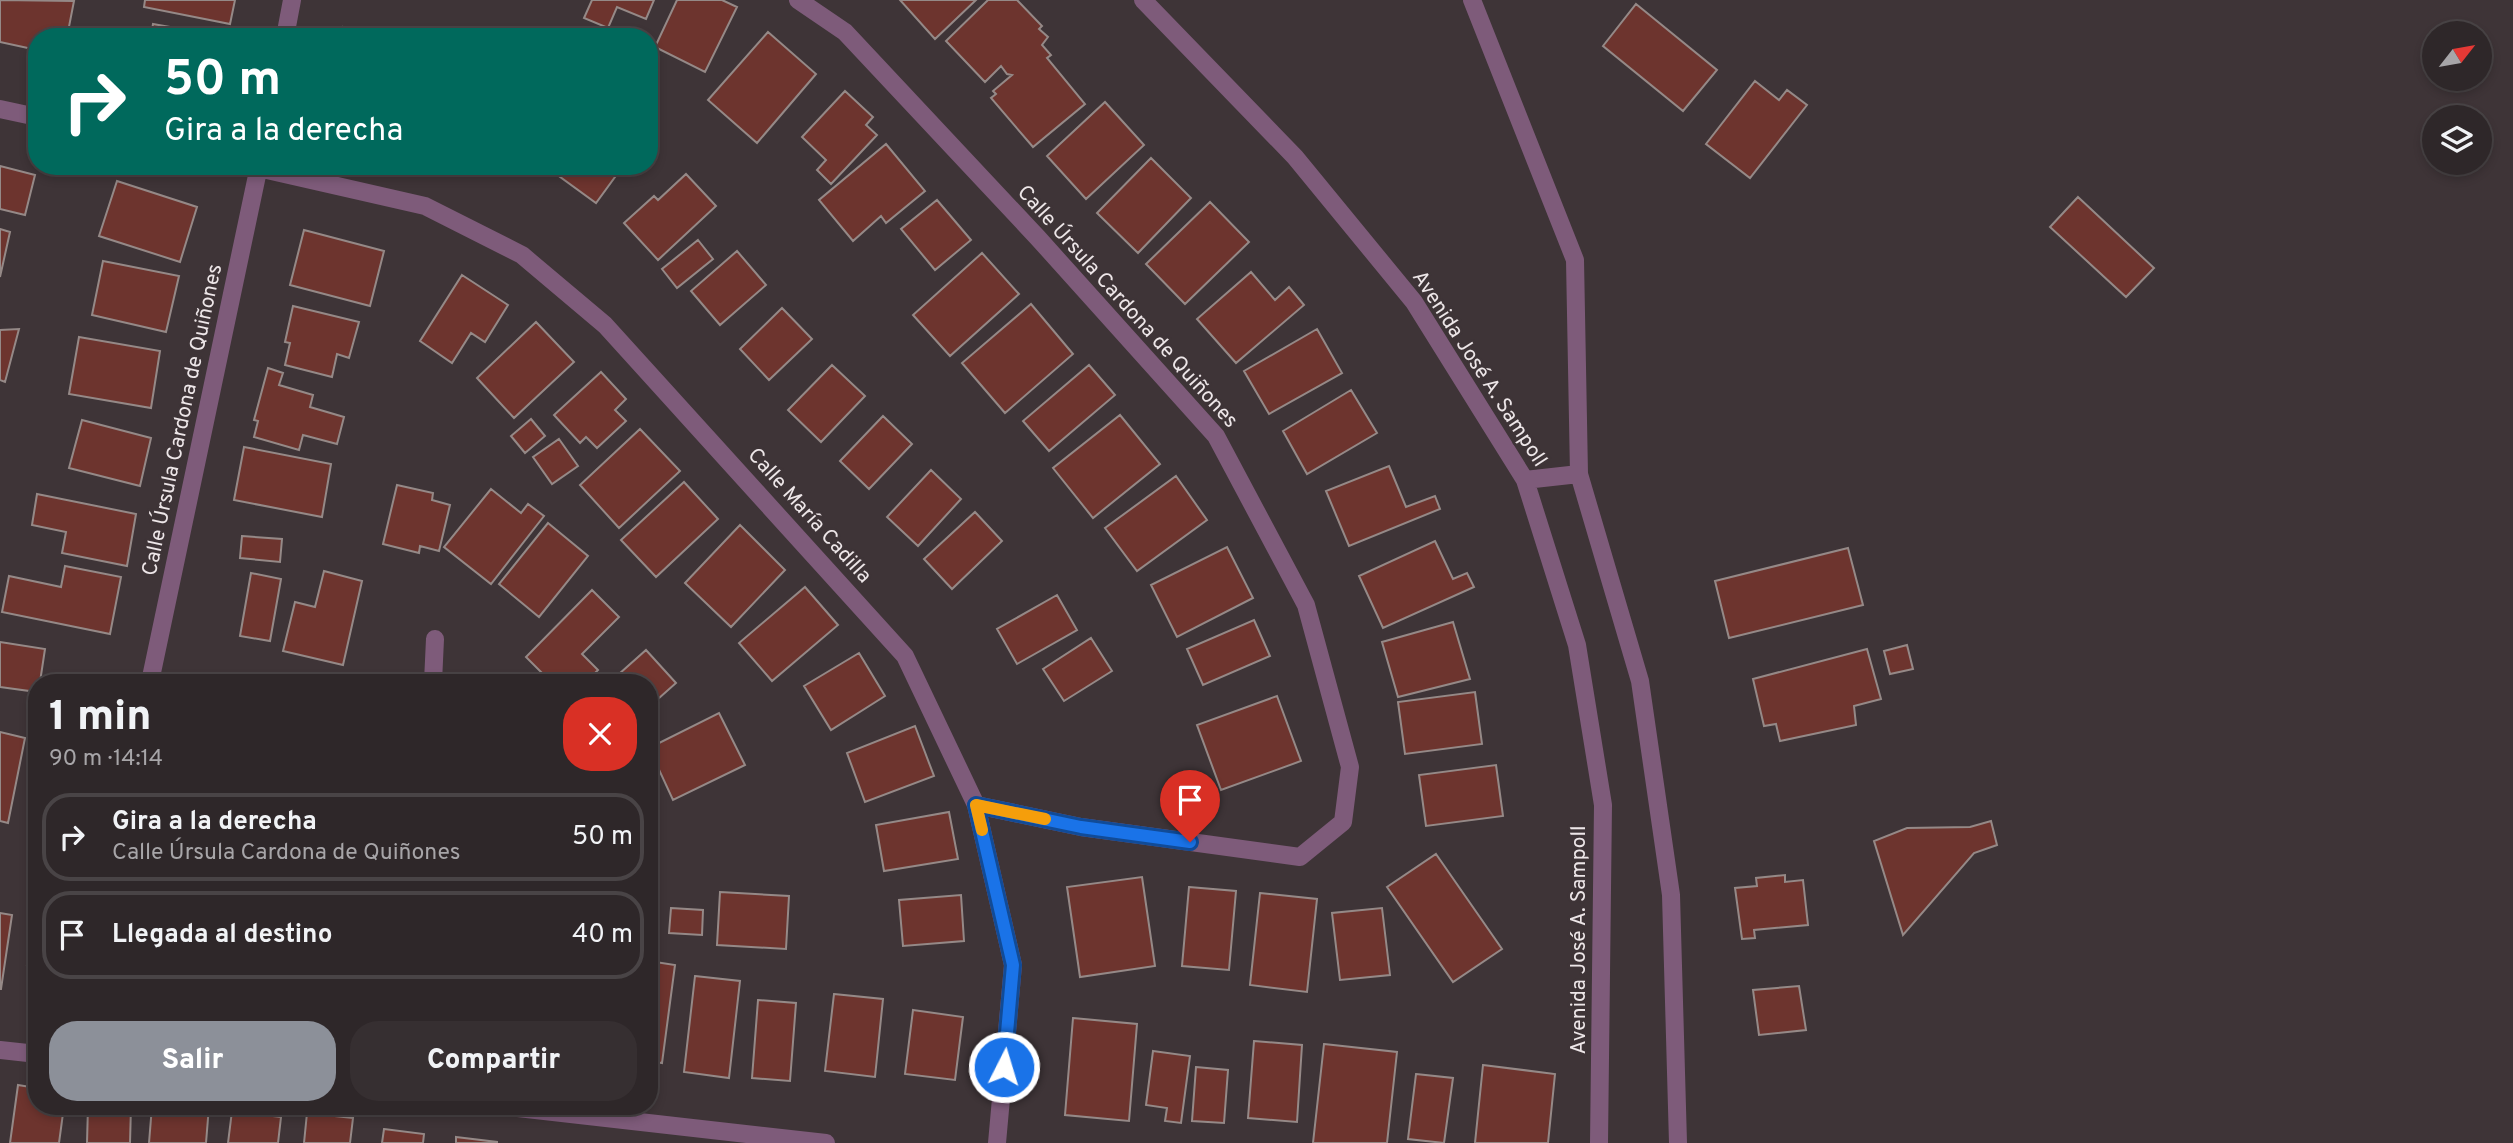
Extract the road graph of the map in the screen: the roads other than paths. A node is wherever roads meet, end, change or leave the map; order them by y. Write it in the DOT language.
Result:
graph roads {
  1 [pos="292,0"];
  2 [pos="798,0"];
  3 [pos="1143,0"];
  4 [pos="1472,0"];
  5 [pos="287,28"];
  6 [pos="0,109"];
  7 [pos="28,115"];
  8 [pos="254,175"];
  9 [pos="291,175"];
  10 [pos="1579,474"];
  11 [pos="1525,480"];
  12 [pos="435,639"];
  13 [pos="152,674"];
  14 [pos="433,674"];
  15 [pos="976,805"];
  16 [pos="0,1050"];
  17 [pos="28,1053"];
  18 [pos="579,1115"];
  19 [pos="827,1143"];
  20 [pos="998,1143"];
  21 [pos="1599,1143"];
  22 [pos="1678,1143"];
  1 -- 5 [label="street"];
  2 -- 15 [label="street, Calle Úrsula Cardona de Quiñones"];
  3 -- 11 [label="street, Avenida José A. Sampoll"];
  4 -- 10 [label="street"];
  6 -- 7 [label="street"];
  8 -- 13 [label="street, Calle Úrsula Cardona de Quiñones"];
  9 -- 15 [label="street, Calle María Cadilla"];
  10 -- 11 [label="street"];
  10 -- 22 [label="street"];
  11 -- 21 [label="street, Avenida José A. Sampoll"];
  12 -- 14 [label="street"];
  15 -- 20 [label="street, Calle María Cadilla"];
  16 -- 17 [label="street"];
  18 -- 19 [label="street"];
}
